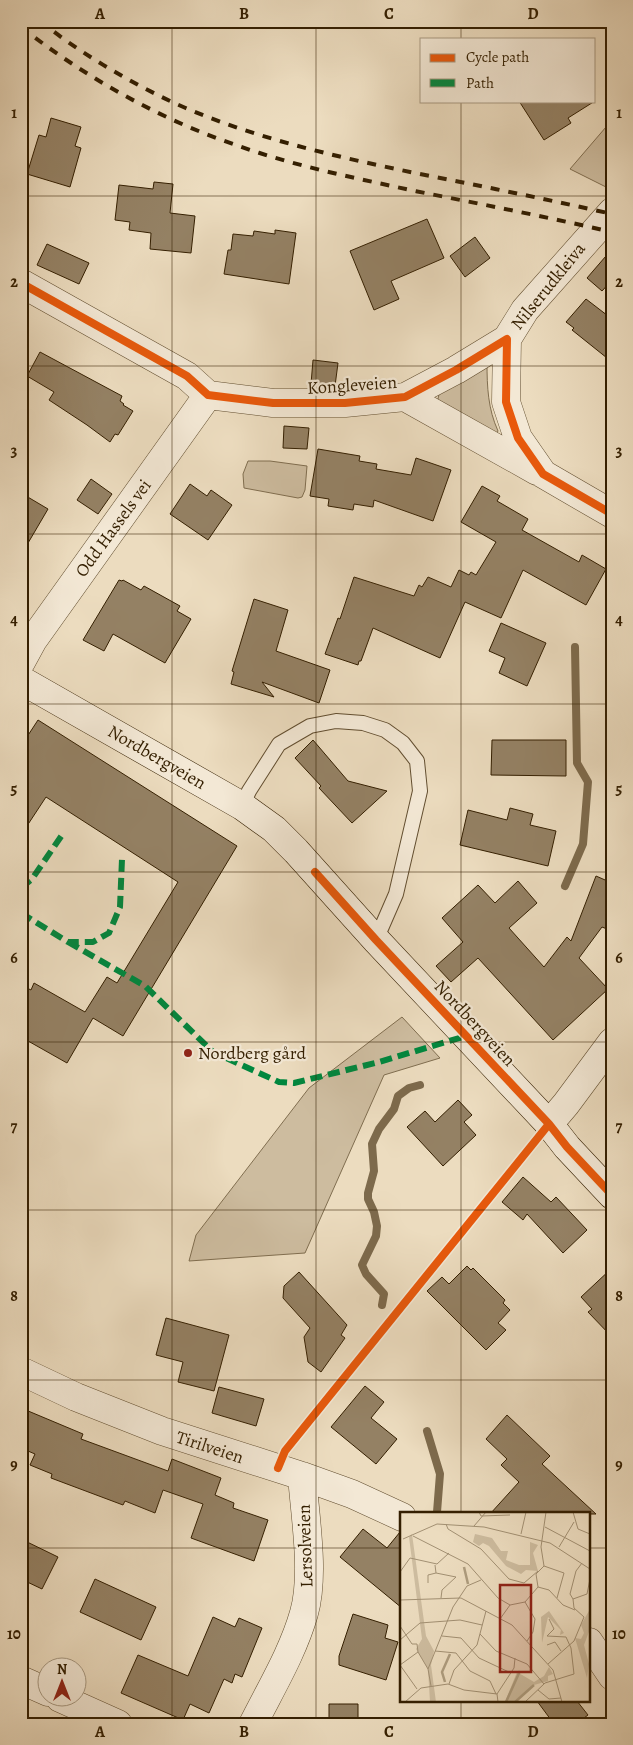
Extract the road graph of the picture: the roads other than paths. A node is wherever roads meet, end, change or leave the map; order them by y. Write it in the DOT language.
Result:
graph roads {
  1 [pos="612,212"];
  2 [pos="21,283"];
  3 [pos="507,339"];
  4 [pos="208,395"];
  5 [pos="405,397"];
  6 [pos="543,474"];
  7 [pos="612,514"];
  8 [pos="21,662"];
  9 [pos="21,680"];
  10 [pos="242,806"];
  11 [pos="376,940"];
  12 [pos="612,1042"];
  13 [pos="548,1124"];
  14 [pos="612,1195"];
  15 [pos="21,1371"];
  16 [pos="302,1476"];
  17 [pos="400,1516"];
  18 [pos="590,1643"];
  19 [pos="612,1676"];
  20 [pos="21,1680"];
  21 [pos="38,1688"];
  22 [pos="82,1708"];
  23 [pos="118,1724"];
  24 [pos="253,1724"];
  1 -- 3 [label="street, Nilserudkleiva"];
  2 -- 4 [label="street"];
  3 -- 5 [label="street, Kongleveien"];
  3 -- 6 [label="street, Kongleveien"];
  4 -- 5 [label="street, Kongleveien"];
  4 -- 8 [label="street, Odd Hassels vei"];
  5 -- 6 [label="street, Kongleveien"];
  6 -- 7 [label="street, Kongleveien"];
  9 -- 10 [label="street, Nordbergveien"];
  10 -- 11 [label="street, Nordbergveien"];
  10 -- 11 [label="lane"];
  11 -- 13 [label="street, Nordbergveien"];
  12 -- 13 [label="street"];
  13 -- 14 [label="street, Nordbergveien"];
  15 -- 16 [label="street, Tirilveien"];
  16 -- 17 [label="street, Tirilveien"];
  16 -- 24 [label="street, Lersolveien"];
  18 -- 19 [label="street"];
  20 -- 21 [label="street"];
  22 -- 23 [label="street"];
}
